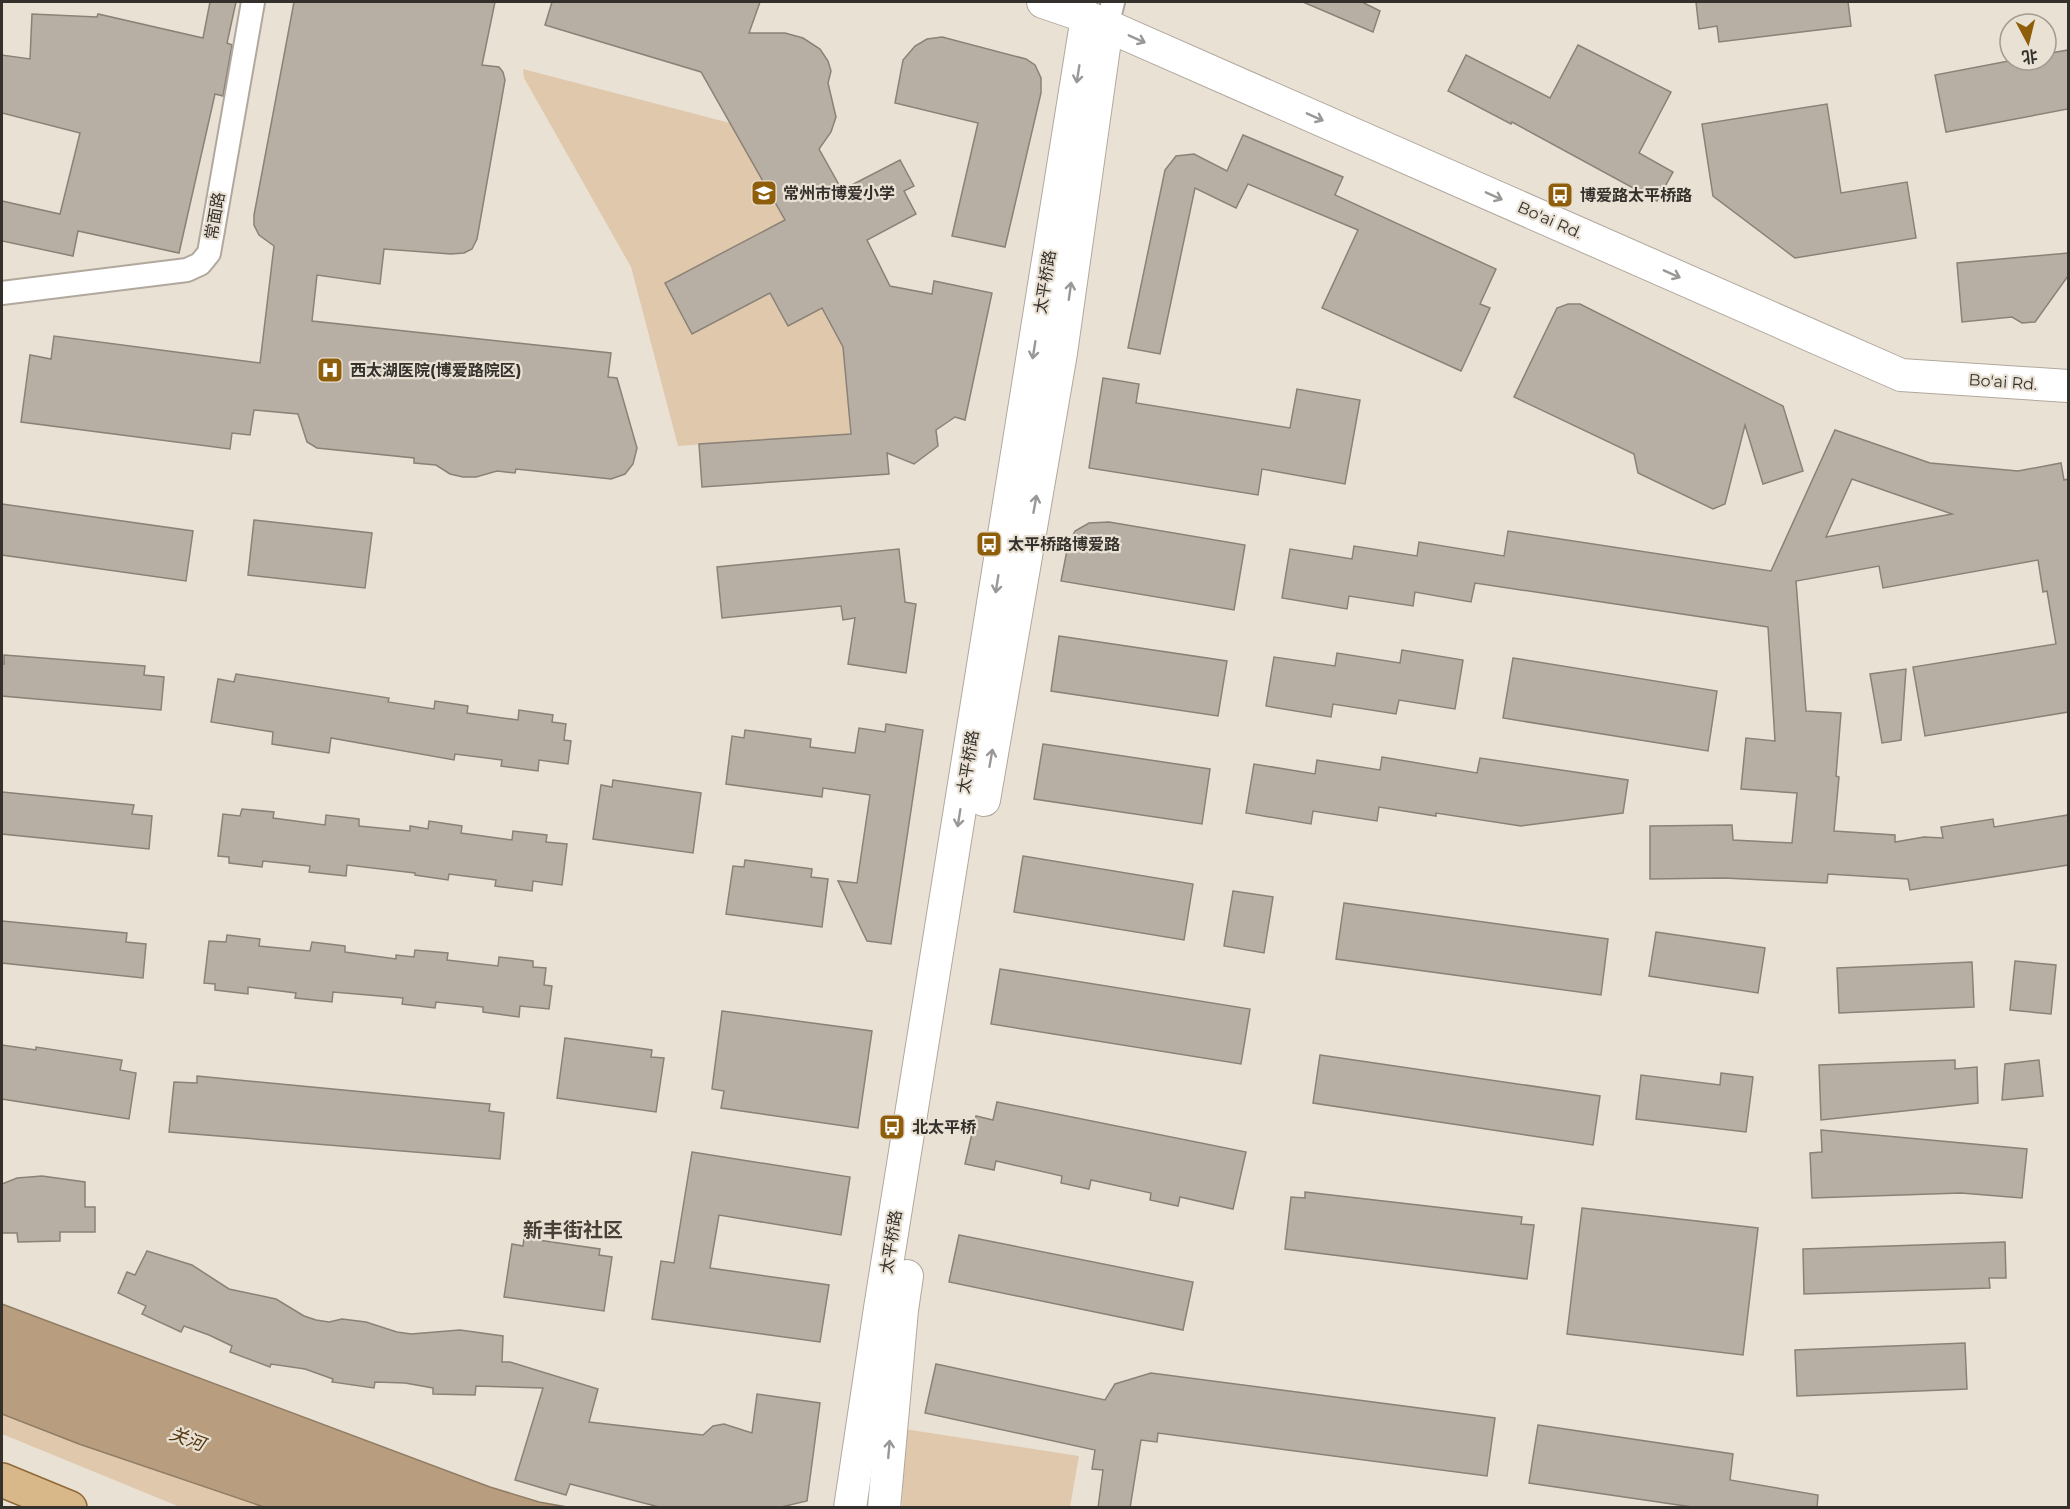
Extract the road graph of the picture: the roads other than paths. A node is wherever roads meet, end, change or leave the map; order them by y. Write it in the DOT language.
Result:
graph roads {
  1 [pos="253,2"];
  2 [pos="1043,2"];
  3 [pos="1100,11"];
  4 [pos="2,293"];
  5 [pos="2068,386"];
  6 [pos="2,1479"];
  7 [pos="70,1508"];
  8 [pos="850,1508"];
  9 [pos="884,1508"];
  1 -- 4 [label="street, 常面路"];
  2 -- 3 [label="main road, Bo'ai Rd."];
  3 -- 5 [label="main road, Bo'ai Rd., one-way"];
  3 -- 8 [label="main road, 太平桥路, one-way"];
  9 -- 3 [label="main road, one-way"];
  6 -- 7 [label="main road"];
}
